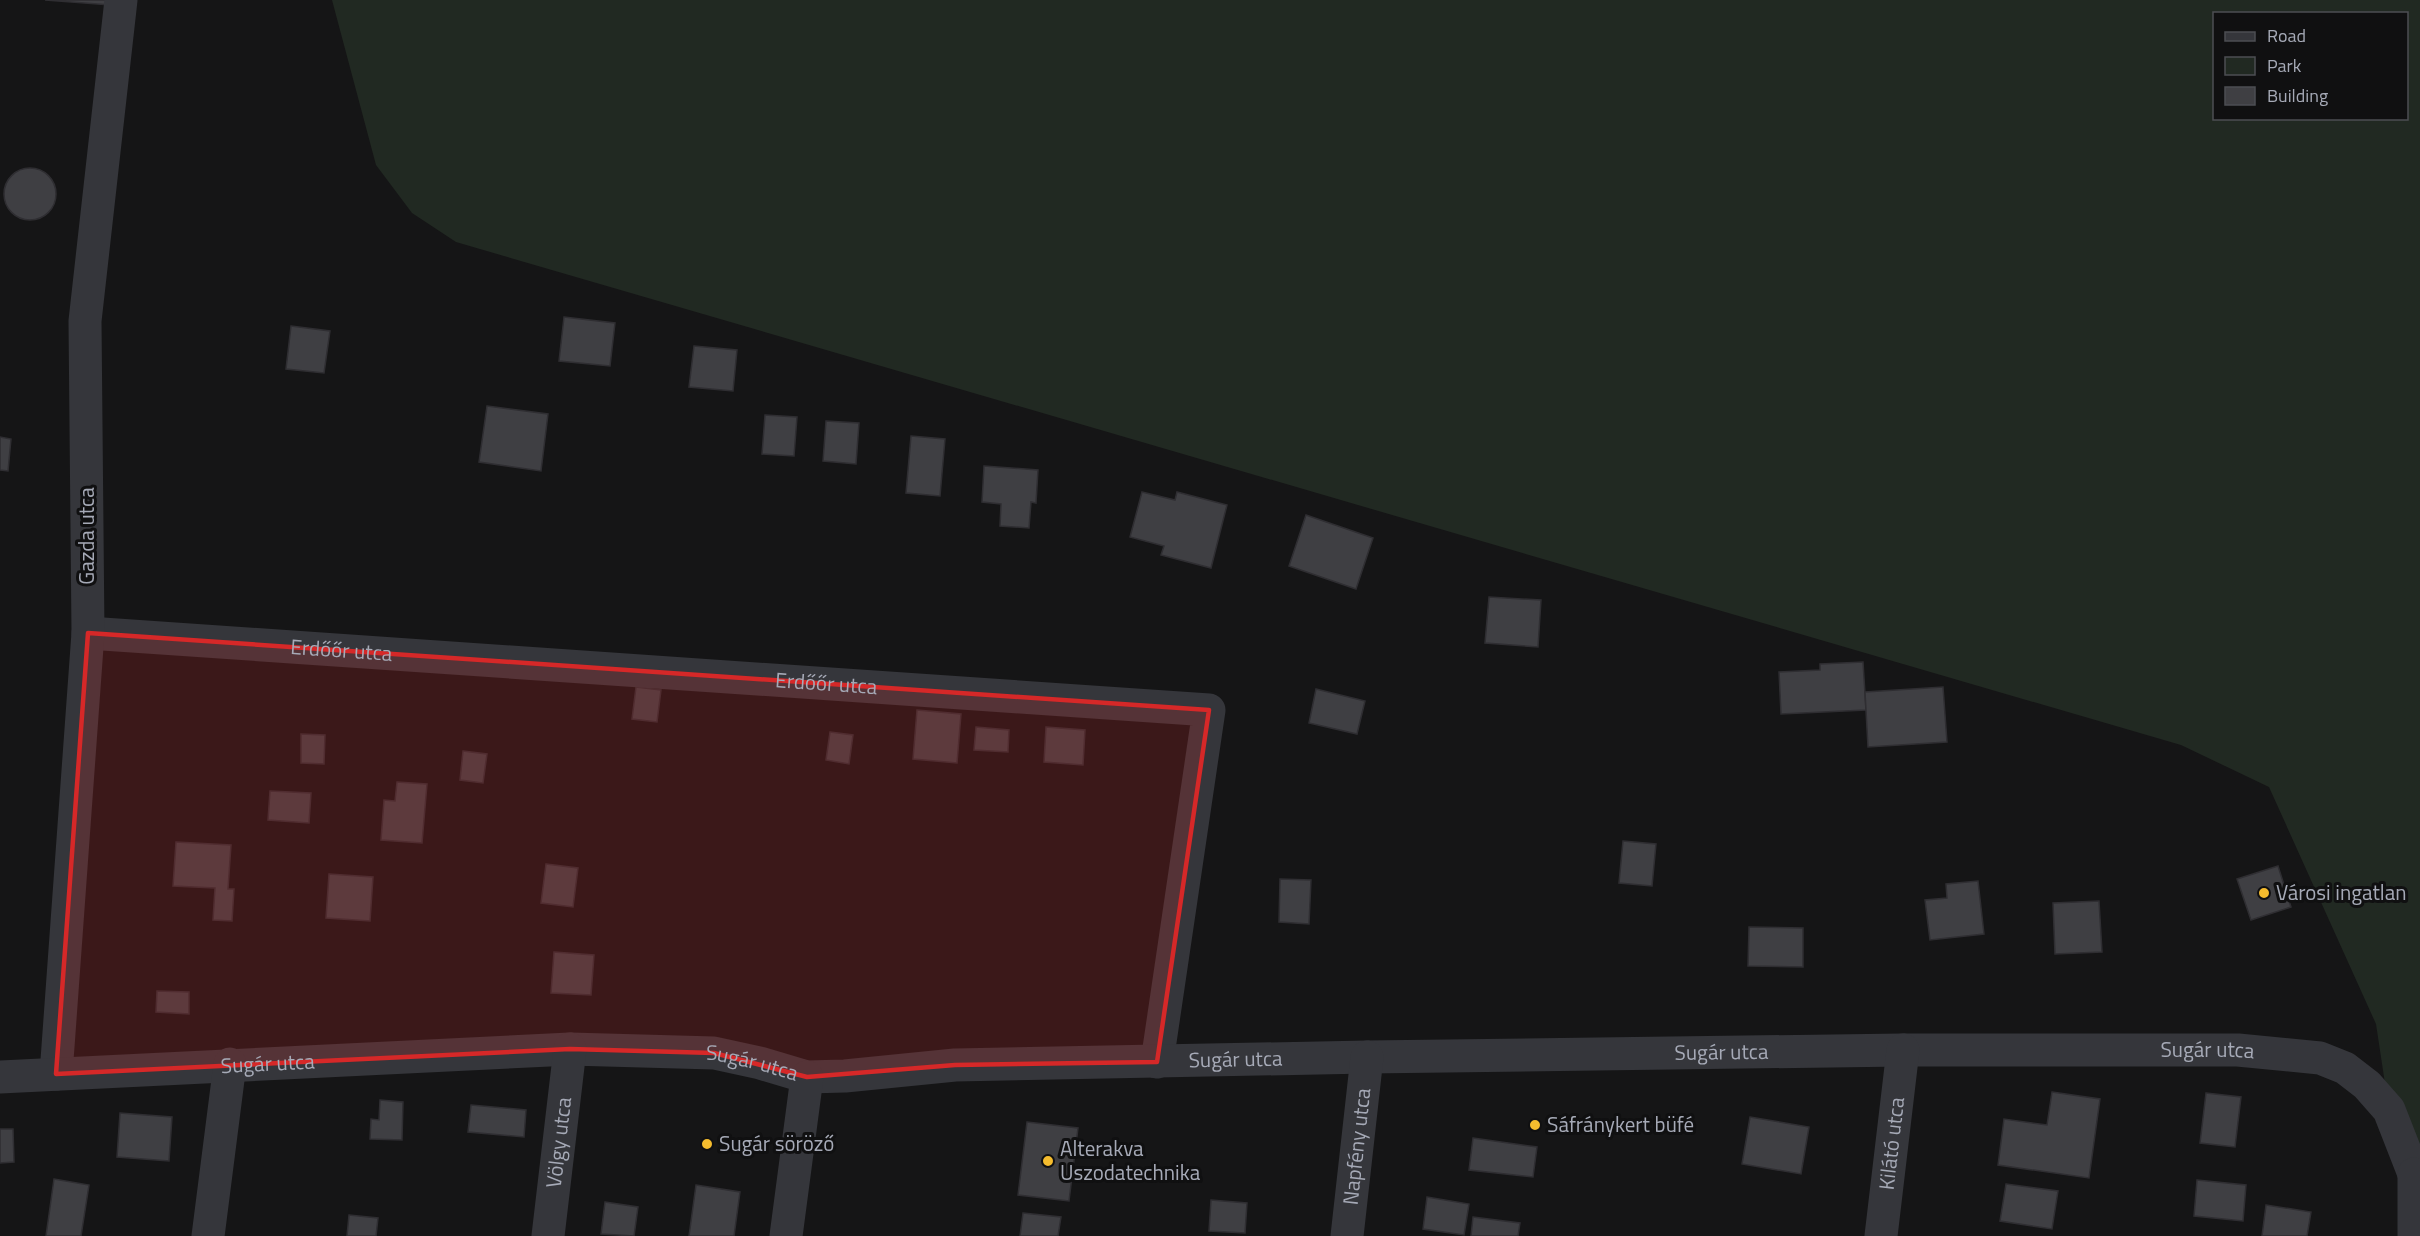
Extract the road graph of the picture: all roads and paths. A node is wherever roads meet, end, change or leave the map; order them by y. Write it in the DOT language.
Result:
graph roads {
  1 [pos="121,0"];
  2 [pos="87,633"];
  3 [pos="570,1049"];
  4 [pos="1903,1050"];
  5 [pos="1367,1057"];
  6 [pos="1157,1062"];
  7 [pos="230,1065"];
  8 [pos="56,1074"];
  9 [pos="0,1077"];
  10 [pos="807,1077"];
  11 [pos="2417,1178"];
  12 [pos="208,1236"];
  13 [pos="548,1236"];
  14 [pos="786,1236"];
  15 [pos="1347,1236"];
  16 [pos="1881,1236"];
  17 [pos="2414,1236"];
  1 -- 2 [label="street, Gazda utca"];
  2 -- 6 [label="street, Erdőőr utca"];
  2 -- 8 [label="street, Gazda utca"];
  3 -- 7 [label="street, Sugár utca"];
  3 -- 10 [label="street, Sugár utca"];
  3 -- 13 [label="street, Völgy utca"];
  4 -- 5 [label="street, Sugár utca"];
  4 -- 11 [label="street, Sugár utca"];
  4 -- 16 [label="street, Kilátó utca"];
  5 -- 6 [label="street, Sugár utca"];
  5 -- 15 [label="street, Napfény utca"];
  6 -- 10 [label="street, Sugár utca"];
  7 -- 8 [label="street, Sugár utca"];
  7 -- 12 [label="street"];
  8 -- 9 [label="street, Sugár utca"];
  10 -- 14 [label="street"];
  11 -- 17 [label="street"];
}
